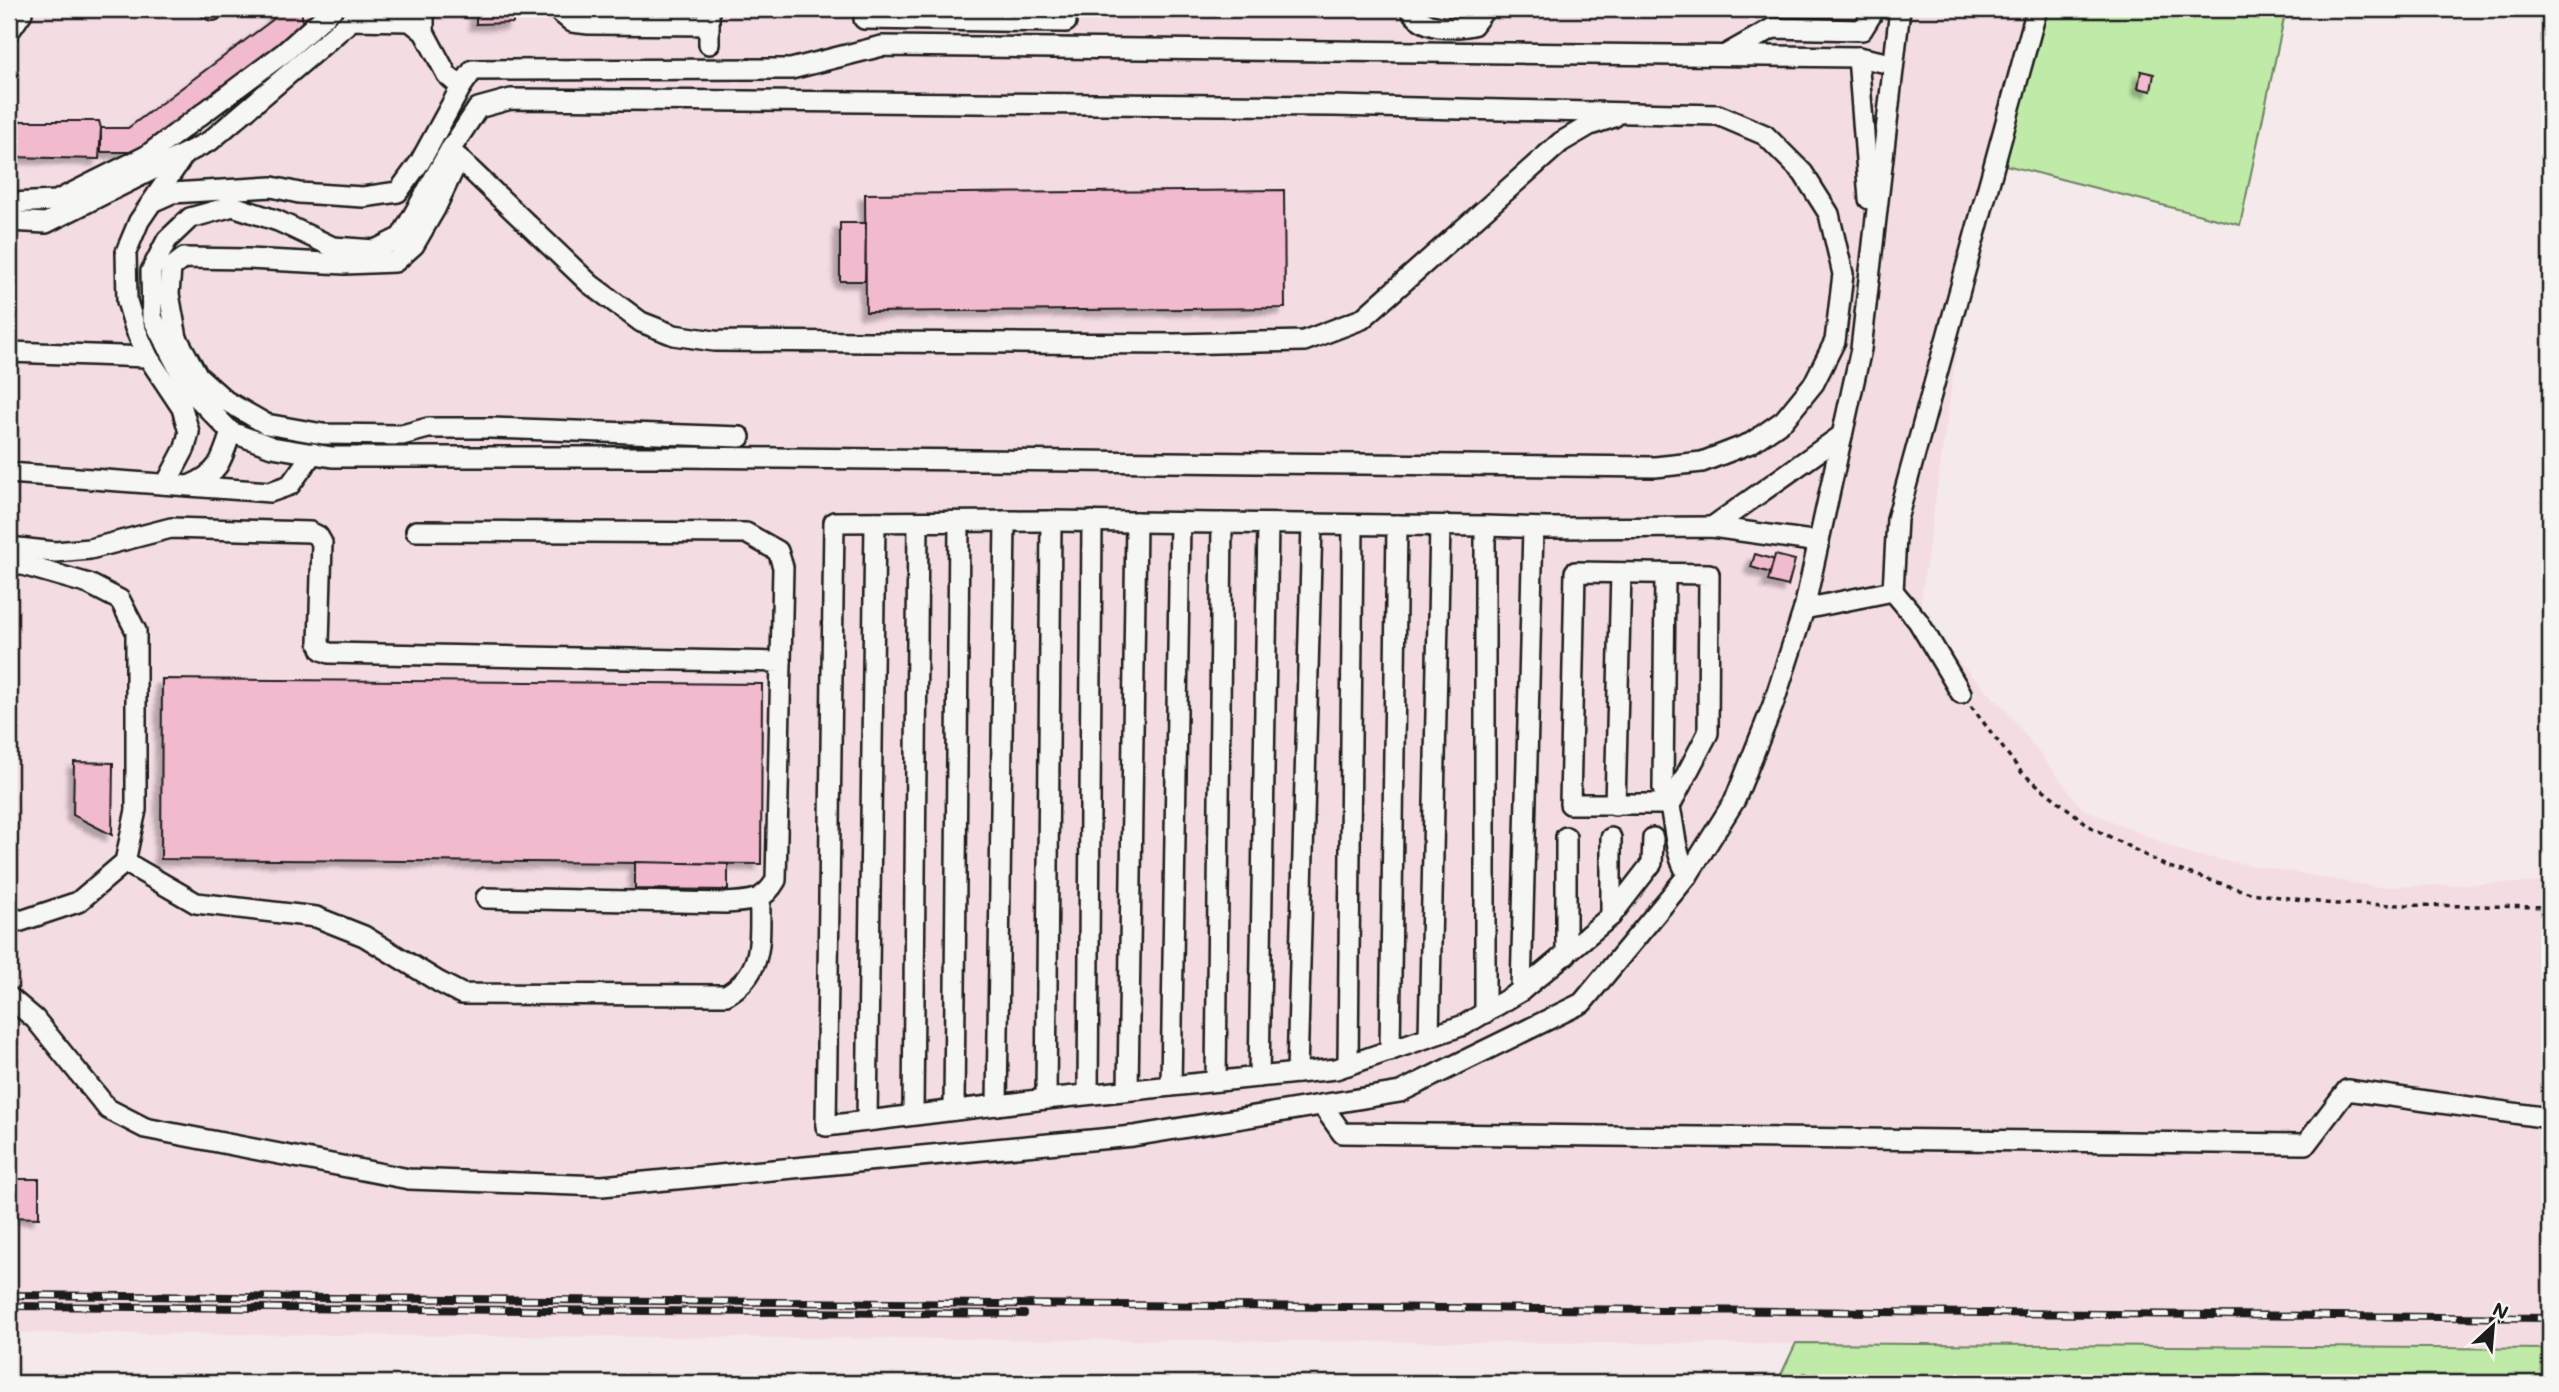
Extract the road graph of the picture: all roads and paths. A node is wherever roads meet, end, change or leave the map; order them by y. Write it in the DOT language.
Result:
graph roads {
  1 [pos="22,9"];
  2 [pos="333,9"];
  3 [pos="424,9"];
  4 [pos="556,9"];
  5 [pos="1410,9"];
  6 [pos="1485,9"];
  7 [pos="1875,9"];
  8 [pos="1900,9"];
  9 [pos="2037,9"];
  10 [pos="1066,15"];
  11 [pos="864,19"];
  12 [pos="709,26"];
  13 [pos="9,32"];
  14 [pos="424,32"];
  15 [pos="1065,48"];
  16 [pos="1725,55"];
  17 [pos="1858,57"];
  18 [pos="1892,64"];
  19 [pos="461,87"];
  20 [pos="1631,112"];
  21 [pos="185,154"];
  22 [pos="454,154"];
  23 [pos="154,201"];
  24 [pos="9,203"];
  25 [pos="9,221"];
  26 [pos="1873,250"];
  27 [pos="9,352"];
  28 [pos="148,357"];
  29 [pos="231,432"];
  30 [pos="1842,435"];
  31 [pos="740,437"];
  32 [pos="313,453"];
  33 [pos="9,473"];
  34 [pos="166,484"];
  35 [pos="190,486"];
  36 [pos="1005,521"];
  37 [pos="1051,521"];
  38 [pos="875,522"];
  39 [pos="918,522"];
  40 [pos="959,522"];
  41 [pos="1092,522"];
  42 [pos="1136,522"];
  43 [pos="1180,523"];
  44 [pos="1222,523"];
  45 [pos="1268,524"];
  46 [pos="1312,524"];
  47 [pos="1353,525"];
  48 [pos="1397,525"];
  49 [pos="1440,526"];
  50 [pos="1485,526"];
  51 [pos="1712,527"];
  52 [pos="1532,528"];
  53 [pos="416,531"];
  54 [pos="1819,542"];
  55 [pos="9,547"];
  56 [pos="9,561"];
  57 [pos="1620,573"];
  58 [pos="1665,573"];
  59 [pos="1894,591"];
  60 [pos="1804,609"];
  61 [pos="781,662"];
  62 [pos="1961,694"];
  63 [pos="1671,804"];
  64 [pos="1615,805"];
  65 [pos="1566,837"];
  66 [pos="1611,838"];
  67 [pos="1653,838"];
  68 [pos="125,862"];
  69 [pos="1688,874"];
  70 [pos="486,898"];
  71 [pos="760,898"];
  72 [pos="2550,907"];
  73 [pos="9,916"];
  74 [pos="1611,916"];
  75 [pos="1566,955"];
  76 [pos="1521,991"];
  77 [pos="9,997"];
  78 [pos="1485,1013"];
  79 [pos="1429,1037"];
  80 [pos="1390,1051"];
  81 [pos="1348,1065"];
  82 [pos="1297,1073"];
  83 [pos="1259,1077"];
  84 [pos="1216,1082"];
  85 [pos="1171,1086"];
  86 [pos="1128,1090"];
  87 [pos="1087,1094"];
  88 [pos="1046,1099"];
  89 [pos="998,1105"];
  90 [pos="1322,1105"];
  91 [pos="954,1110"];
  92 [pos="913,1115"];
  93 [pos="2550,1118"];
  94 [pos="867,1121"];
  95 [pos="1803,1374"];
  96 [pos="1912,1383"];
  1 -- 13 [label="lane"];
  2 -- 24 [label="lane"];
  3 -- 14 [label="lane"];
  4 -- 12 [label="lane"];
  5 -- 6 [label="lane"];
  7 -- 16 [label="lane"];
  8 -- 18 [label="lane"];
  9 -- 59 [label="lane"];
  10 -- 11 [label="lane"];
  10 -- 15 [label="lane"];
  14 -- 19 [label="lane"];
  14 -- 21 [label="lane"];
  15 -- 16 [label="lane"];
  15 -- 19 [label="lane"];
  16 -- 17 [label="lane"];
  17 -- 18 [label="lane"];
  17 -- 26 [label="lane"];
  18 -- 26 [label="lane"];
  19 -- 23 [label="lane"];
  20 -- 22 [label="lane"];
  20 -- 22 [label="lane"];
  20 -- 32 [label="lane"];
  21 -- 23 [label="lane"];
  21 -- 25 [label="lane"];
  22 -- 29 [label="lane"];
  22 -- 31 [label="lane"];
  23 -- 28 [label="lane"];
  26 -- 30 [label="lane"];
  27 -- 28 [label="lane"];
  28 -- 34 [label="lane"];
  29 -- 32 [label="lane"];
  29 -- 35 [label="lane"];
  30 -- 51 [label="lane"];
  30 -- 54 [label="lane"];
  32 -- 35 [label="lane"];
  33 -- 34 [label="lane"];
  34 -- 35 [label="lane"];
  36 -- 37 [label="lane"];
  36 -- 40 [label="lane"];
  36 -- 89 [label="lane"];
  37 -- 41 [label="lane"];
  37 -- 88 [label="lane"];
  38 -- 39 [label="lane"];
  38 -- 94 [label="lane"];
  38 -- 94 [label="lane"];
  39 -- 40 [label="lane"];
  39 -- 92 [label="lane"];
  40 -- 91 [label="lane"];
  41 -- 42 [label="lane"];
  41 -- 87 [label="lane"];
  42 -- 43 [label="lane"];
  42 -- 86 [label="lane"];
  43 -- 44 [label="lane"];
  43 -- 85 [label="lane"];
  44 -- 45 [label="lane"];
  44 -- 84 [label="lane"];
  45 -- 46 [label="lane"];
  45 -- 83 [label="lane"];
  46 -- 47 [label="lane"];
  46 -- 82 [label="lane"];
  47 -- 48 [label="lane"];
  47 -- 81 [label="lane"];
  48 -- 49 [label="lane"];
  48 -- 80 [label="lane"];
  49 -- 50 [label="lane"];
  49 -- 79 [label="lane"];
  50 -- 52 [label="lane"];
  50 -- 78 [label="lane"];
  51 -- 52 [label="lane"];
  51 -- 54 [label="lane"];
  52 -- 76 [label="lane"];
  53 -- 61 [label="lane"];
  54 -- 60 [label="lane"];
  55 -- 61 [label="lane"];
  56 -- 68 [label="lane"];
  57 -- 58 [label="lane"];
  57 -- 64 [label="lane"];
  57 -- 64 [label="lane"];
  58 -- 63 [label="lane"];
  58 -- 63 [label="lane"];
  59 -- 60 [label="lane"];
  59 -- 62 [label="lane"];
  60 -- 69 [label="lane"];
  61 -- 71 [label="lane"];
  62 -- 72 [label="path"];
  63 -- 64 [label="lane"];
  63 -- 69 [label="lane"];
  65 -- 75 [label="lane"];
  66 -- 74 [label="lane"];
  67 -- 74 [label="lane"];
  68 -- 71 [label="lane"];
  68 -- 73 [label="lane"];
  69 -- 90 [label="lane"];
  70 -- 71 [label="lane"];
  74 -- 75 [label="lane"];
  75 -- 76 [label="lane"];
  76 -- 78 [label="lane"];
  77 -- 90 [label="lane"];
  78 -- 79 [label="lane"];
  79 -- 80 [label="lane"];
  80 -- 81 [label="lane"];
  81 -- 82 [label="lane"];
  82 -- 83 [label="lane"];
  83 -- 84 [label="lane"];
  84 -- 85 [label="lane"];
  85 -- 86 [label="lane"];
  86 -- 87 [label="lane"];
  87 -- 88 [label="lane"];
  88 -- 89 [label="lane"];
  89 -- 91 [label="lane"];
  90 -- 93 [label="lane"];
  91 -- 92 [label="lane"];
  92 -- 94 [label="lane"];
  95 -- 96 [label="path"];
}
